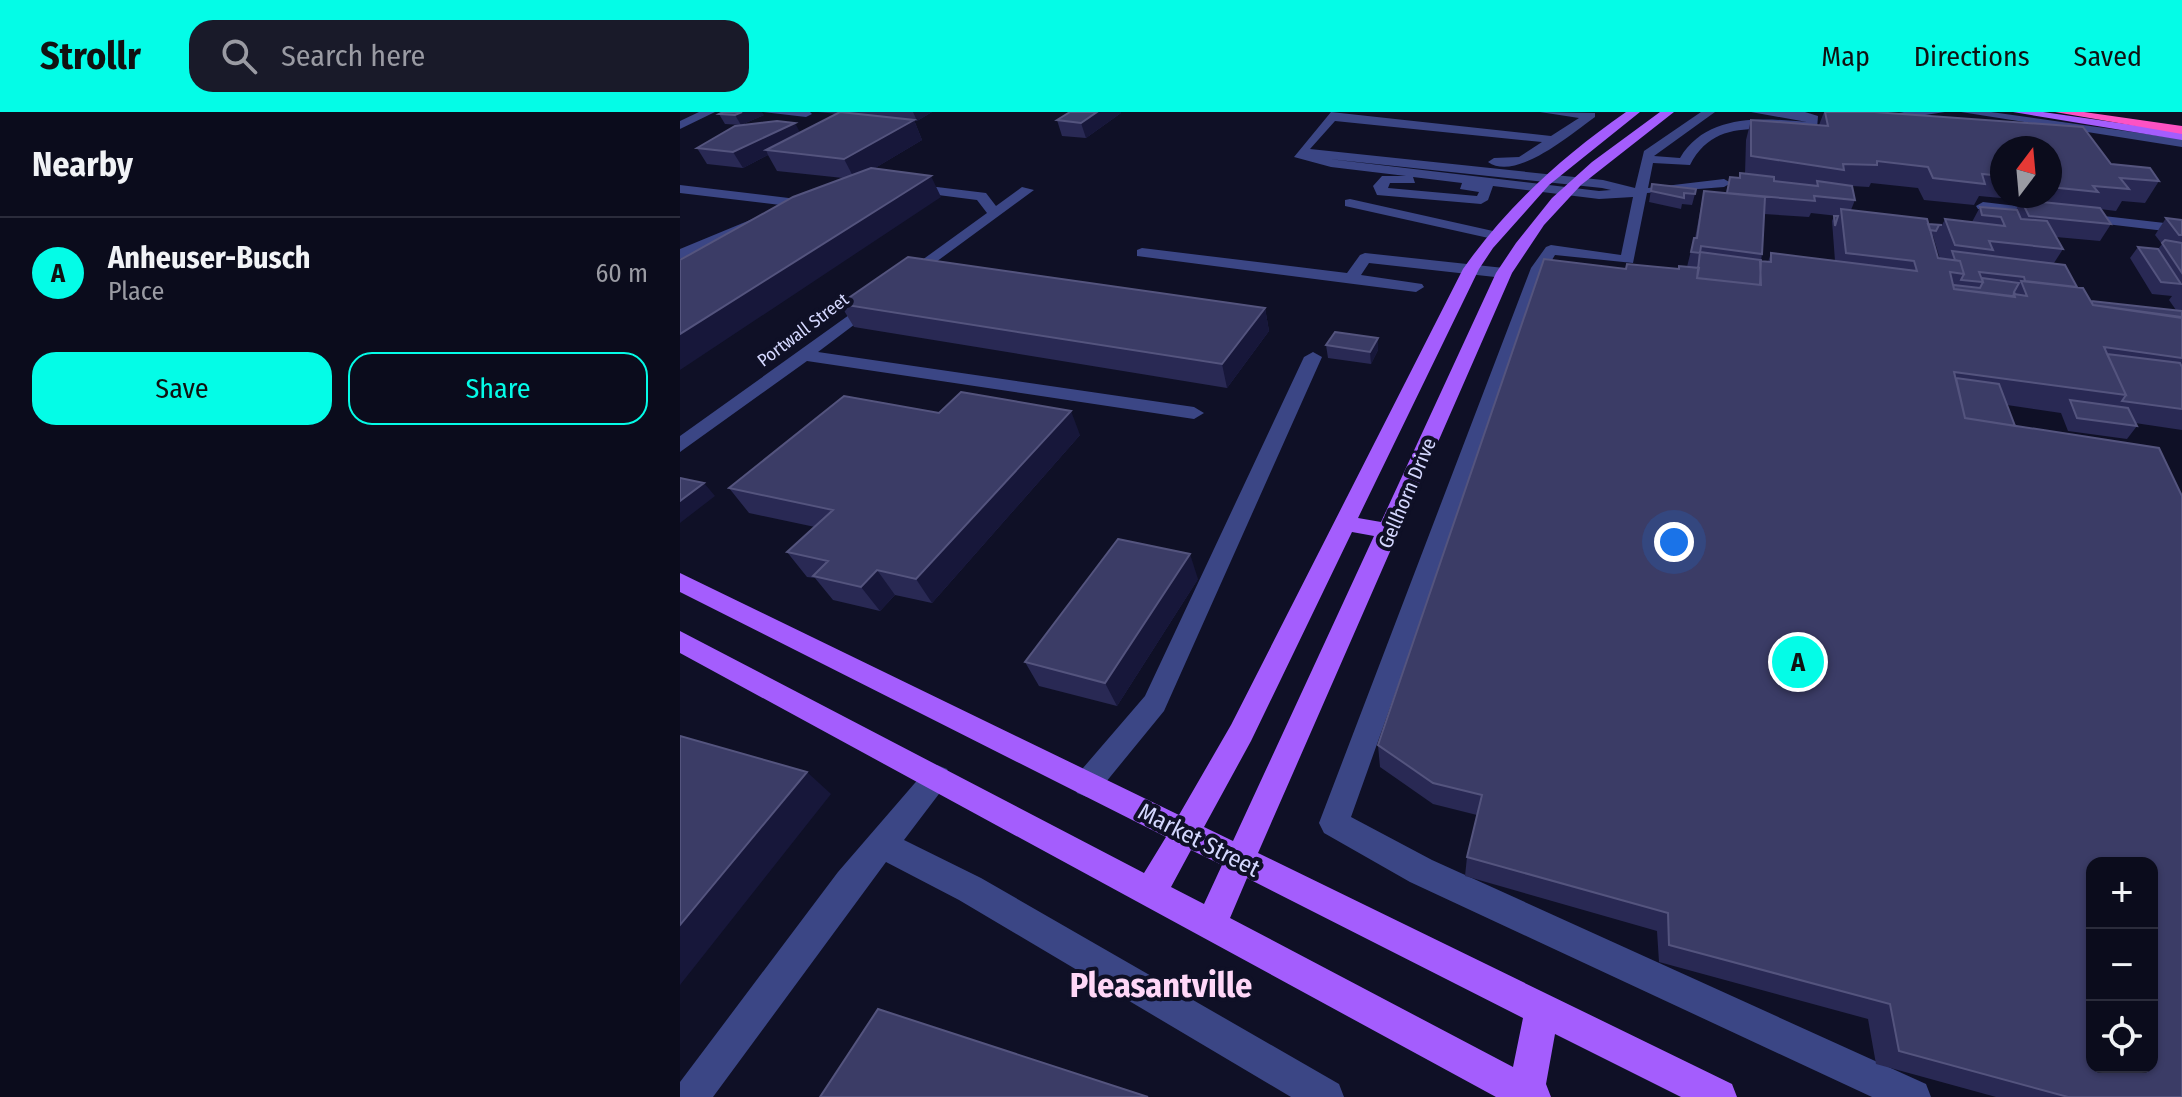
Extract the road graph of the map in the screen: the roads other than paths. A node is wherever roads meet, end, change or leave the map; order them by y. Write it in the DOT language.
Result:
graph roads {
  1 [pos="709,112"];
  2 [pos="769,112"];
  3 [pos="1403,112"];
  4 [pos="1546,112"];
  5 [pos="1635,112"];
  6 [pos="1757,112"];
  7 [pos="1939,112"];
  8 [pos="1967,112"];
  9 [pos="2019,112"];
  10 [pos="2061,112"];
  11 [pos="2127,112"];
  12 [pos="806,114"];
  13 [pos="1335,115"];
  14 [pos="1685,118"];
  15 [pos="1865,118"];
  16 [pos="2182,120"];
  17 [pos="680,125"];
  18 [pos="1574,128"];
  19 [pos="1321,130"];
  20 [pos="2182,133"];
  21 [pos="1554,140"];
  22 [pos="2182,143"];
  23 [pos="1305,148"];
  24 [pos="1532,152"];
  25 [pos="1419,170"];
  26 [pos="1724,183"];
  27 [pos="1557,184"];
  28 [pos="893,186"];
  29 [pos="680,189"];
  30 [pos="1027,190"];
  31 [pos="1639,194"];
  32 [pos="834,198"];
  33 [pos="1350,203"];
  34 [pos="805,204"];
  35 [pos="1983,206"];
  36 [pos="994,213"];
  37 [pos="2182,229"];
  38 [pos="1493,235"];
  39 [pos="1142,253"];
  40 [pos="680,254"];
  41 [pos="1471,269"];
  42 [pos="1504,273"];
  43 [pos="1351,278"];
  44 [pos="1416,287"];
  45 [pos="804,355"];
  46 [pos="1313,357"];
  47 [pos="1417,373"];
  48 [pos="1456,379"];
  49 [pos="1194,413"];
  50 [pos="680,446"];
  51 [pos="1343,523"];
  52 [pos="1391,531"];
  53 [pos="680,582"];
  54 [pos="680,641"];
  55 [pos="937,778"];
  56 [pos="1087,784"];
  57 [pos="1184,834"];
  58 [pos="882,844"];
  59 [pos="1241,862"];
  60 [pos="1151,892"];
  61 [pos="1211,924"];
  62 [pos="1542,1010"];
  63 [pos="1528,1096"];
  64 [pos="691,1097"];
  65 [pos="1326,1097"];
  66 [pos="1719,1097"];
  67 [pos="1913,1097"];
  1 -- 17 [label="street"];
  2 -- 12 [label="street"];
  3 -- 18 [label="street"];
  4 -- 18 [label="street"];
  5 -- 14 [label="main road"];
  5 -- 27 [label="main road, Gellhorn Drive"];
  6 -- 14 [label="street"];
  7 -- 15 [label="street"];
  8 -- 22 [label="street"];
  9 -- 20 [label="main road"];
  10 -- 20 [label="highway"];
  11 -- 16 [label="highway"];
  13 -- 19 [label="street"];
  13 -- 21 [label="street"];
  14 -- 27 [label="main road, Gellhorn Drive"];
  14 -- 31 [label="street"];
  18 -- 21 [label="street"];
  19 -- 23 [label="street"];
  19 -- 24 [label="street"];
  21 -- 24 [label="street"];
  23 -- 24 [label="street"];
  23 -- 25 [label="street"];
  25 -- 25 [label="street"];
  25 -- 27 [label="street"];
  26 -- 31 [label="street"];
  27 -- 31 [label="street"];
  27 -- 38 [label="main road, Gellhorn Drive"];
  27 -- 42 [label="main road, Gellhorn Drive"];
  28 -- 36 [label="street"];
  29 -- 34 [label="street"];
  30 -- 36 [label="street, Portwall Street"];
  31 -- 67 [label="street"];
  32 -- 34 [label="street"];
  33 -- 38 [label="street"];
  34 -- 40 [label="street"];
  35 -- 37 [label="street"];
  36 -- 45 [label="street, Portwall Street"];
  38 -- 41 [label="main road, Gellhorn Drive"];
  39 -- 43 [label="street"];
  41 -- 42 [label="street"];
  41 -- 43 [label="street"];
  41 -- 47 [label="main road, Gellhorn Drive"];
  42 -- 48 [label="main road, Gellhorn Drive"];
  43 -- 44 [label="street"];
  45 -- 49 [label="street"];
  45 -- 50 [label="street, Portwall Street"];
  46 -- 56 [label="street"];
  47 -- 48 [label="main road"];
  47 -- 51 [label="main road, Gellhorn Drive"];
  48 -- 52 [label="main road, Gellhorn Drive"];
  51 -- 52 [label="main road"];
  51 -- 57 [label="main road, Gellhorn Drive"];
  52 -- 59 [label="main road, Gellhorn Drive"];
  53 -- 56 [label="main road, Market Street"];
  54 -- 55 [label="main road"];
  55 -- 58 [label="street"];
  55 -- 60 [label="main road"];
  56 -- 57 [label="main road, Market Street"];
  57 -- 59 [label="main road, Market Street"];
  57 -- 60 [label="main road, Gellhorn Drive"];
  58 -- 64 [label="street"];
  58 -- 65 [label="street"];
  59 -- 61 [label="main road, Gellhorn Drive"];
  59 -- 62 [label="main road, Market Street"];
  60 -- 61 [label="main road"];
  61 -- 63 [label="main road"];
  62 -- 63 [label="main road"];
  62 -- 66 [label="main road, Market Street"];
}
